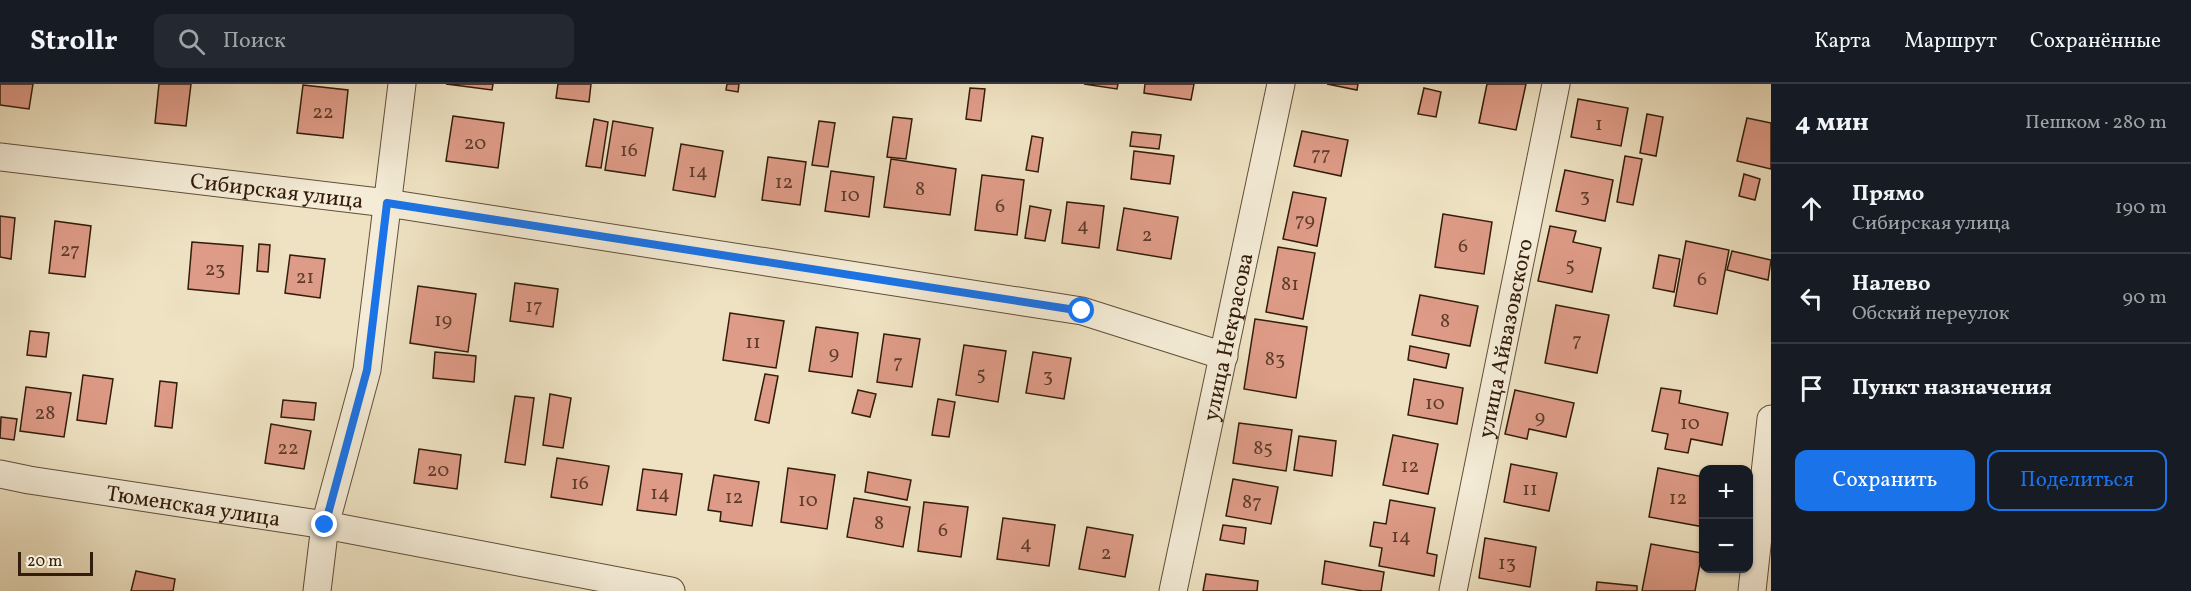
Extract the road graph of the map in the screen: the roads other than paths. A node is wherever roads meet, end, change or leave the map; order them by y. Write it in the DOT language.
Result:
graph roads {
  1 [pos="402,84"];
  2 [pos="1281,84"];
  3 [pos="1556,84"];
  4 [pos="0,157"];
  5 [pos="387,203"];
  6 [pos="1224,356"];
  7 [pos="1771,419"];
  8 [pos="0,474"];
  9 [pos="325,525"];
  10 [pos="317,591"];
  11 [pos="672,591"];
  12 [pos="1173,591"];
  13 [pos="1453,591"];
  14 [pos="1752,591"];
  1 -- 5 [label="street"];
  2 -- 6 [label="street, улица Некрасова"];
  3 -- 13 [label="street, улица Айвазовского"];
  4 -- 5 [label="street, Сибирская улица"];
  5 -- 6 [label="street, Сибирская улица"];
  5 -- 9 [label="street"];
  6 -- 12 [label="street, улица Некрасова"];
  7 -- 14 [label="street"];
  8 -- 9 [label="street, Тюменская улица"];
  9 -- 10 [label="street"];
  9 -- 11 [label="street, Тюменская улица"];
}
